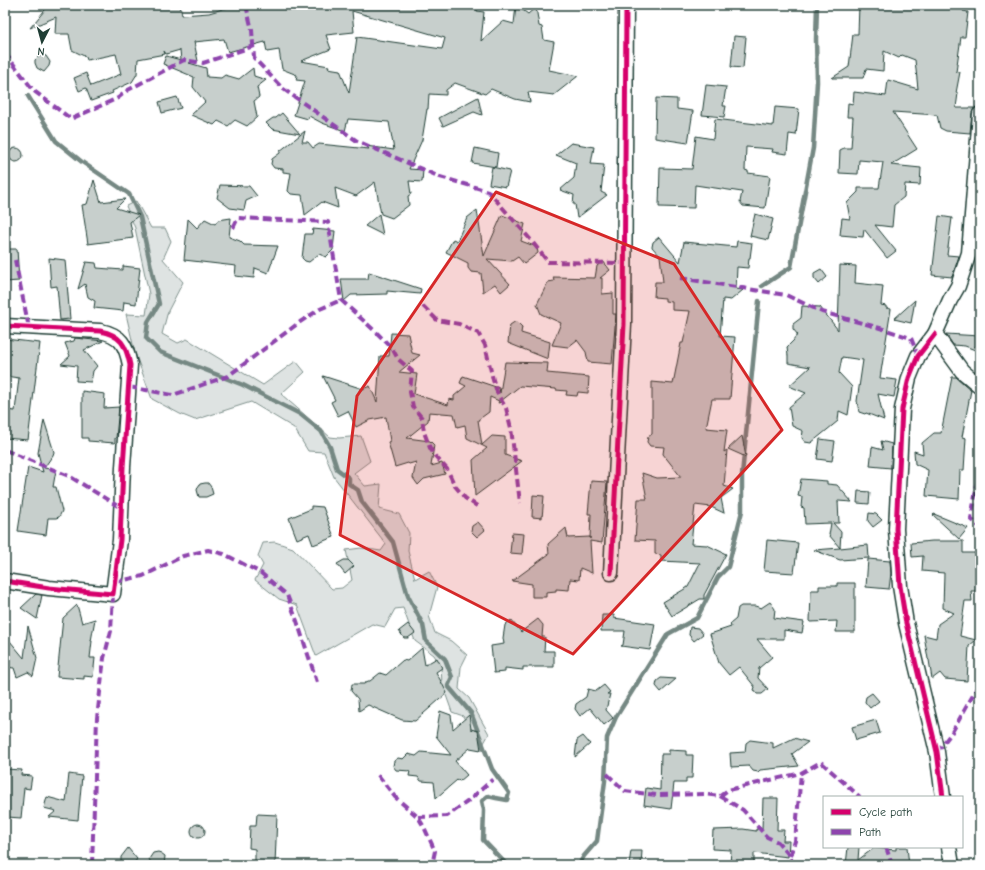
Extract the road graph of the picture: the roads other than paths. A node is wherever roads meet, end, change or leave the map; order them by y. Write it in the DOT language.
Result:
graph roads {
  1 [pos="626,5"];
  2 [pos="980,114"];
  3 [pos="5,326"];
  4 [pos="935,334"];
  5 [pos="980,386"];
  6 [pos="611,573"];
  7 [pos="5,580"];
  8 [pos="943,796"];
  9 [pos="950,848"];
  10 [pos="952,865"];
  1 -- 6 [label="street"];
  2 -- 4 [label="street"];
  3 -- 7 [label="street"];
  4 -- 5 [label="street"];
  4 -- 8 [label="street"];
  9 -- 10 [label="street"];
}
